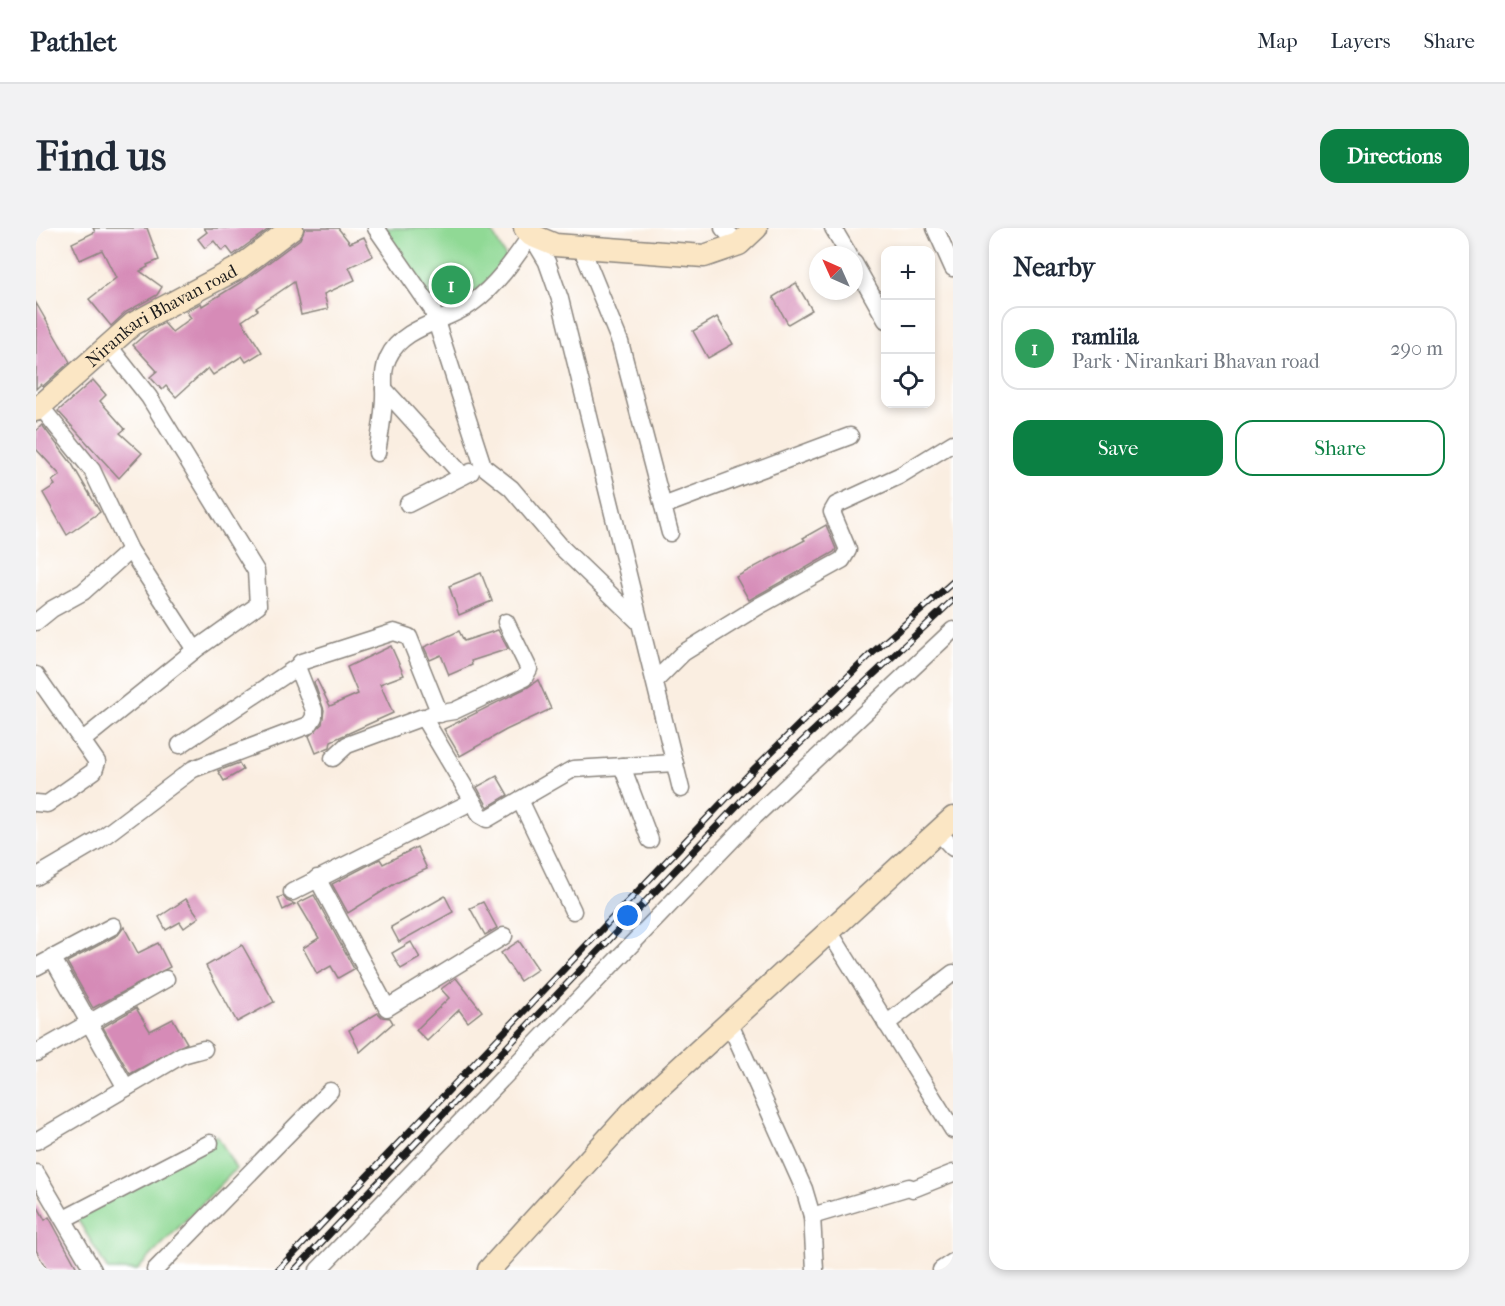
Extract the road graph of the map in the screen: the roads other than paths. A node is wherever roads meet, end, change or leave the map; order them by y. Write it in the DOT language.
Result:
graph roads {
  1 [pos="292,228"];
  2 [pos="376,228"];
  3 [pos="756,228"];
  4 [pos="833,228"];
  5 [pos="935,228"];
  6 [pos="528,230"];
  7 [pos="731,236"];
  8 [pos="844,246"];
  9 [pos="582,249"];
  10 [pos="953,268"];
  11 [pos="863,280"];
  12 [pos="881,313"];
  13 [pos="436,321"];
  14 [pos="108,345"];
  15 [pos="384,389"];
  16 [pos="38,408"];
  17 [pos="850,436"];
  18 [pos="951,449"];
  19 [pos="377,453"];
  20 [pos="483,466"];
  21 [pos="463,476"];
  22 [pos="408,504"];
  23 [pos="663,506"];
  24 [pos="670,533"];
  25 [pos="130,550"];
  26 [pos="36,622"];
  27 [pos="506,622"];
  28 [pos="641,624"];
  29 [pos="953,630"];
  30 [pos="195,650"];
  31 [pos="297,668"];
  32 [pos="36,675"];
  33 [pos="655,681"];
  34 [pos="432,715"];
  35 [pos="83,740"];
  36 [pos="180,745"];
  37 [pos="333,758"];
  38 [pos="675,763"];
  39 [pos="622,766"];
  40 [pos="681,789"];
  41 [pos="520,800"];
  42 [pos="473,801"];
  43 [pos="36,804"];
  44 [pos="948,832"];
  45 [pos="650,840"];
  46 [pos="36,877"];
  47 [pos="317,879"];
  48 [pos="292,892"];
  49 [pos="573,910"];
  50 [pos="113,926"];
  51 [pos="829,932"];
  52 [pos="504,936"];
  53 [pos="52,957"];
  54 [pos="36,967"];
  55 [pos="953,973"];
  56 [pos="166,979"];
  57 [pos="729,1022"];
  58 [pos="89,1023"];
  59 [pos="886,1024"];
  60 [pos="204,1049"];
  61 [pos="36,1053"];
  62 [pos="126,1088"];
  63 [pos="330,1091"];
  64 [pos="953,1130"];
  65 [pos="36,1141"];
  66 [pos="210,1143"];
  67 [pos="36,1173"];
  68 [pos="953,1173"];
  69 [pos="812,1216"];
  70 [pos="64,1219"];
  71 [pos="953,1262"];
  72 [pos="93,1270"];
  73 [pos="155,1270"];
  74 [pos="318,1270"];
  75 [pos="489,1270"];
  76 [pos="815,1270"];
  77 [pos="941,1270"];
  1 -- 14 [label="street, Nirankari Bhavan road"];
  2 -- 13 [label="street"];
  3 -- 7 [label="street"];
  4 -- 8 [label="street"];
  5 -- 10 [label="street"];
  6 -- 9 [label="street"];
  6 -- 13 [label="street"];
  6 -- 28 [label="street"];
  7 -- 9 [label="street"];
  9 -- 23 [label="street"];
  11 -- 12 [label="street"];
  13 -- 15 [label="street"];
  13 -- 20 [label="street"];
  14 -- 16 [label="street, Nirankari Bhavan road"];
  14 -- 30 [label="street"];
  15 -- 19 [label="street"];
  15 -- 21 [label="street"];
  16 -- 25 [label="street"];
  17 -- 23 [label="street"];
  18 -- 33 [label="street"];
  20 -- 21 [label="street"];
  20 -- 28 [label="street"];
  21 -- 22 [label="street"];
  23 -- 24 [label="street"];
  25 -- 26 [label="street"];
  25 -- 30 [label="street"];
  27 -- 34 [label="street"];
  28 -- 33 [label="street"];
  29 -- 74 [label="street"];
  30 -- 35 [label="street"];
  31 -- 34 [label="street"];
  31 -- 36 [label="street"];
  31 -- 46 [label="street"];
  32 -- 35 [label="street"];
  33 -- 38 [label="street"];
  34 -- 37 [label="street"];
  34 -- 42 [label="street"];
  35 -- 43 [label="street"];
  38 -- 39 [label="street"];
  38 -- 40 [label="street"];
  39 -- 41 [label="street"];
  39 -- 45 [label="street"];
  41 -- 42 [label="street"];
  41 -- 49 [label="street"];
  42 -- 47 [label="street"];
  44 -- 51 [label="street"];
  47 -- 48 [label="street"];
  47 -- 52 [label="street"];
  50 -- 53 [label="street"];
  51 -- 57 [label="street"];
  51 -- 59 [label="street"];
  53 -- 54 [label="street"];
  53 -- 58 [label="street"];
  55 -- 59 [label="street"];
  56 -- 58 [label="street"];
  57 -- 69 [label="street"];
  57 -- 75 [label="street"];
  58 -- 61 [label="street"];
  58 -- 62 [label="street"];
  59 -- 64 [label="street"];
  60 -- 62 [label="street"];
  62 -- 65 [label="street"];
  63 -- 73 [label="street"];
  66 -- 70 [label="street"];
  67 -- 70 [label="street"];
  68 -- 69 [label="street"];
  69 -- 76 [label="street"];
  70 -- 72 [label="street"];
  71 -- 77 [label="street"];
}
